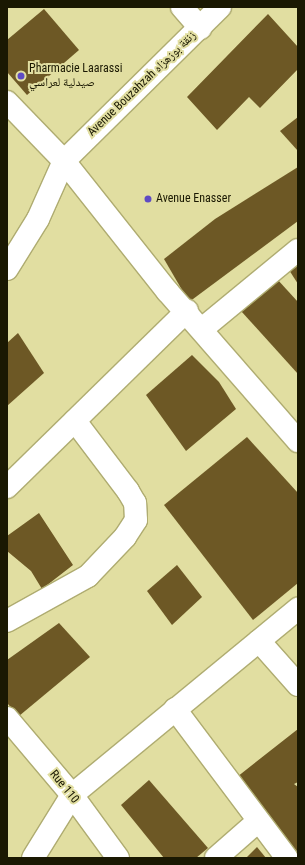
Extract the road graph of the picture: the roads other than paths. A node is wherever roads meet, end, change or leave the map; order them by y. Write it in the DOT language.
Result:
graph roads {
  1 [pos="182,7"];
  2 [pos="220,7"];
  3 [pos="200,28"];
  4 [pos="7,102"];
  5 [pos="64,161"];
  6 [pos="298,250"];
  7 [pos="7,270"];
  8 [pos="186,311"];
  9 [pos="202,329"];
  10 [pos="75,421"];
  11 [pos="298,441"];
  12 [pos="7,487"];
  13 [pos="298,609"];
  14 [pos="7,621"];
  15 [pos="259,641"];
  16 [pos="298,685"];
  17 [pos="176,709"];
  18 [pos="7,718"];
  19 [pos="72,795"];
  20 [pos="257,822"];
  21 [pos="33,858"];
  22 [pos="118,858"];
  23 [pos="216,858"];
  24 [pos="287,858"];
  1 -- 3 [label="street"];
  2 -- 3 [label="street, Avenue Bouzahzah زنقة بوزهزاه"];
  3 -- 5 [label="street, Avenue Bouzahzah زنقة بوزهزاه"];
  4 -- 5 [label="street"];
  5 -- 7 [label="street"];
  5 -- 8 [label="street"];
  6 -- 9 [label="street"];
  8 -- 9 [label="street"];
  8 -- 10 [label="street"];
  9 -- 11 [label="street"];
  10 -- 12 [label="street"];
  10 -- 14 [label="street"];
  13 -- 15 [label="street"];
  15 -- 16 [label="street"];
  15 -- 17 [label="street"];
  17 -- 19 [label="street"];
  17 -- 20 [label="street"];
  18 -- 19 [label="street, Rue 110"];
  19 -- 21 [label="street"];
  19 -- 22 [label="street, Rue 110"];
  20 -- 23 [label="street"];
  20 -- 24 [label="street"];
}
